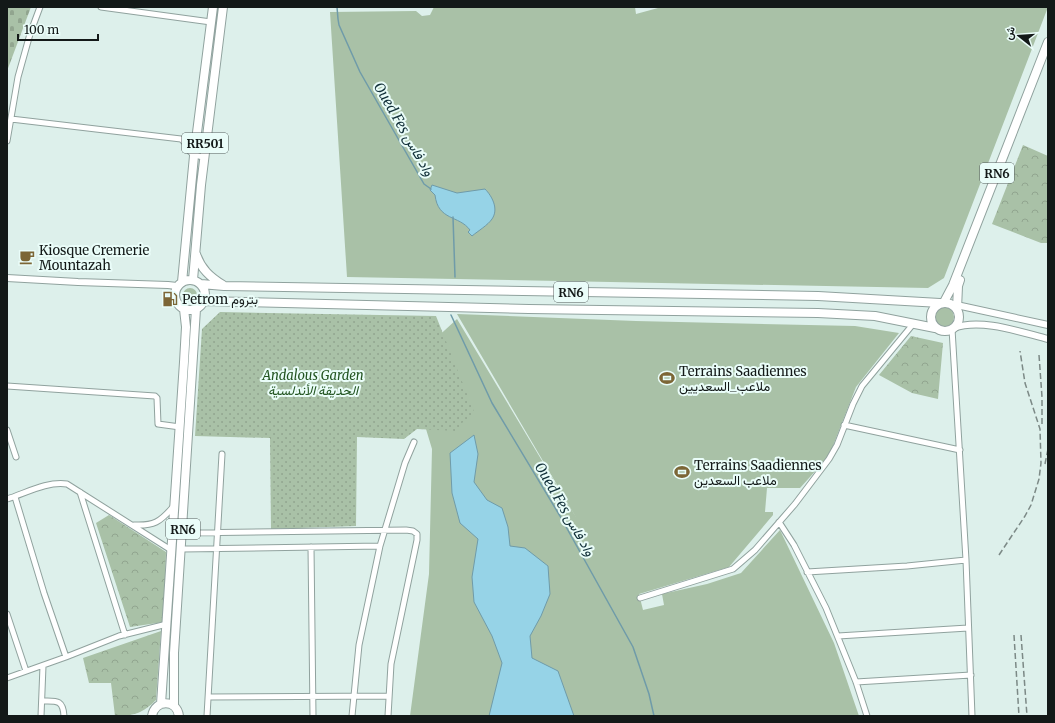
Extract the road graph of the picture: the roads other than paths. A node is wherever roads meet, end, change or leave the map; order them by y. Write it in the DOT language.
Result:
graph roads {
  1 [pos="40,7"];
  2 [pos="101,7"];
  3 [pos="213,7"];
  4 [pos="224,7"];
  5 [pos="211,22"];
  6 [pos="1048,42"];
  7 [pos="1048,57"];
  8 [pos="10,118"];
  9 [pos="7,141"];
  10 [pos="194,156"];
  11 [pos="204,157"];
  12 [pos="195,250"];
  13 [pos="7,278"];
  14 [pos="193,280"];
  15 [pos="180,284"];
  16 [pos="201,284"];
  17 [pos="224,286"];
  18 [pos="204,301"];
  19 [pos="950,305"];
  20 [pos="184,309"];
  21 [pos="196,309"];
  22 [pos="914,323"];
  23 [pos="1048,325"];
  24 [pos="935,328"];
  25 [pos="953,328"];
  26 [pos="1048,339"];
  27 [pos="7,386"];
  28 [pos="844,425"];
  29 [pos="180,427"];
  30 [pos="7,430"];
  31 [pos="414,442"];
  32 [pos="960,450"];
  33 [pos="222,454"];
  34 [pos="16,456"];
  35 [pos="80,492"];
  36 [pos="15,497"];
  37 [pos="7,499"];
  38 [pos="174,506"];
  39 [pos="779,522"];
  40 [pos="133,525"];
  41 [pos="384,531"];
  42 [pos="182,533"];
  43 [pos="217,533"];
  44 [pos="380,546"];
  45 [pos="311,547"];
  46 [pos="182,549"];
  47 [pos="216,549"];
  48 [pos="171,550"];
  49 [pos="966,560"];
  50 [pos="807,572"];
  51 [pos="640,598"];
  52 [pos="7,614"];
  53 [pos="167,624"];
  54 [pos="968,628"];
  55 [pos="125,635"];
  56 [pos="838,636"];
  57 [pos="66,657"];
  58 [pos="43,666"];
  59 [pos="26,671"];
  60 [pos="971,675"];
  61 [pos="7,678"];
  62 [pos="856,682"];
  63 [pos="353,696"];
  64 [pos="389,696"];
  65 [pos="208,697"];
  66 [pos="312,697"];
  67 [pos="42,701"];
  68 [pos="161,704"];
  69 [pos="174,705"];
  70 [pos="150,715"];
  71 [pos="41,716"];
  72 [pos="64,716"];
  73 [pos="180,716"];
  74 [pos="207,716"];
  75 [pos="313,716"];
  76 [pos="352,716"];
  77 [pos="388,716"];
  78 [pos="867,716"];
  79 [pos="972,716"];
  1 -- 8 [label="street"];
  2 -- 5 [label="street"];
  3 -- 5 [label="main road, RR501"];
  4 -- 11 [label="main road, RR501"];
  5 -- 10 [label="main road, RR501"];
  6 -- 19 [label="main road, RN6"];
  7 -- 19 [label="main road, RN6"];
  8 -- 9 [label="street"];
  8 -- 10 [label="street"];
  10 -- 11 [label="street"];
  10 -- 15 [label="main road, RR501"];
  11 -- 12 [label="main road, RR501"];
  12 -- 14 [label="main road, RR501"];
  12 -- 17 [label="main road"];
  13 -- 15 [label="street"];
  14 -- 15 [label="main road"];
  14 -- 16 [label="main road, RN6"];
  15 -- 20 [label="main road, RN6"];
  16 -- 17 [label="main road, RN6"];
  16 -- 18 [label="main road"];
  17 -- 19 [label="main road, RN6"];
  18 -- 21 [label="main road"];
  18 -- 22 [label="main road, RN6"];
  19 -- 23 [label="street"];
  19 -- 24 [label="main road, RN6"];
  19 -- 25 [label="main road, RN6"];
  20 -- 21 [label="main road"];
  20 -- 29 [label="main road, RN6"];
  21 -- 42 [label="main road, RN6"];
  22 -- 24 [label="main road, RN6"];
  22 -- 28 [label="street"];
  24 -- 25 [label="main road, RN6"];
  25 -- 26 [label="street"];
  25 -- 32 [label="street"];
  27 -- 29 [label="street"];
  28 -- 32 [label="street"];
  28 -- 39 [label="street"];
  29 -- 38 [label="main road, RN6"];
  30 -- 34 [label="street"];
  31 -- 41 [label="street"];
  32 -- 49 [label="street"];
  33 -- 43 [label="street"];
  35 -- 36 [label="street"];
  35 -- 40 [label="street"];
  35 -- 55 [label="street"];
  36 -- 37 [label="street"];
  36 -- 57 [label="street"];
  38 -- 40 [label="street"];
  38 -- 48 [label="main road, RN6"];
  39 -- 50 [label="street"];
  39 -- 51 [label="street"];
  40 -- 48 [label="street"];
  41 -- 43 [label="street"];
  41 -- 44 [label="street"];
  41 -- 64 [label="street"];
  42 -- 43 [label="street"];
  42 -- 46 [label="main road, RN6"];
  43 -- 47 [label="street"];
  44 -- 45 [label="street"];
  44 -- 63 [label="street"];
  45 -- 47 [label="street"];
  45 -- 66 [label="street"];
  46 -- 47 [label="street"];
  46 -- 69 [label="main road, RN6"];
  47 -- 65 [label="street"];
  48 -- 53 [label="main road, RN6"];
  49 -- 50 [label="street"];
  49 -- 54 [label="street"];
  50 -- 56 [label="street"];
  52 -- 59 [label="street"];
  53 -- 55 [label="street"];
  53 -- 68 [label="main road, RN6"];
  54 -- 56 [label="street"];
  54 -- 60 [label="street"];
  55 -- 57 [label="street"];
  56 -- 62 [label="street"];
  57 -- 58 [label="street"];
  58 -- 59 [label="street"];
  58 -- 67 [label="street"];
  59 -- 61 [label="street"];
  60 -- 62 [label="street"];
  60 -- 79 [label="street"];
  62 -- 78 [label="street"];
  63 -- 64 [label="street"];
  63 -- 66 [label="street"];
  63 -- 76 [label="street"];
  64 -- 77 [label="street"];
  65 -- 66 [label="street"];
  65 -- 74 [label="street"];
  66 -- 75 [label="street"];
  67 -- 71 [label="street"];
  67 -- 72 [label="street"];
  68 -- 69 [label="main road"];
  68 -- 70 [label="main road"];
  69 -- 73 [label="main road, RN6"];
}
